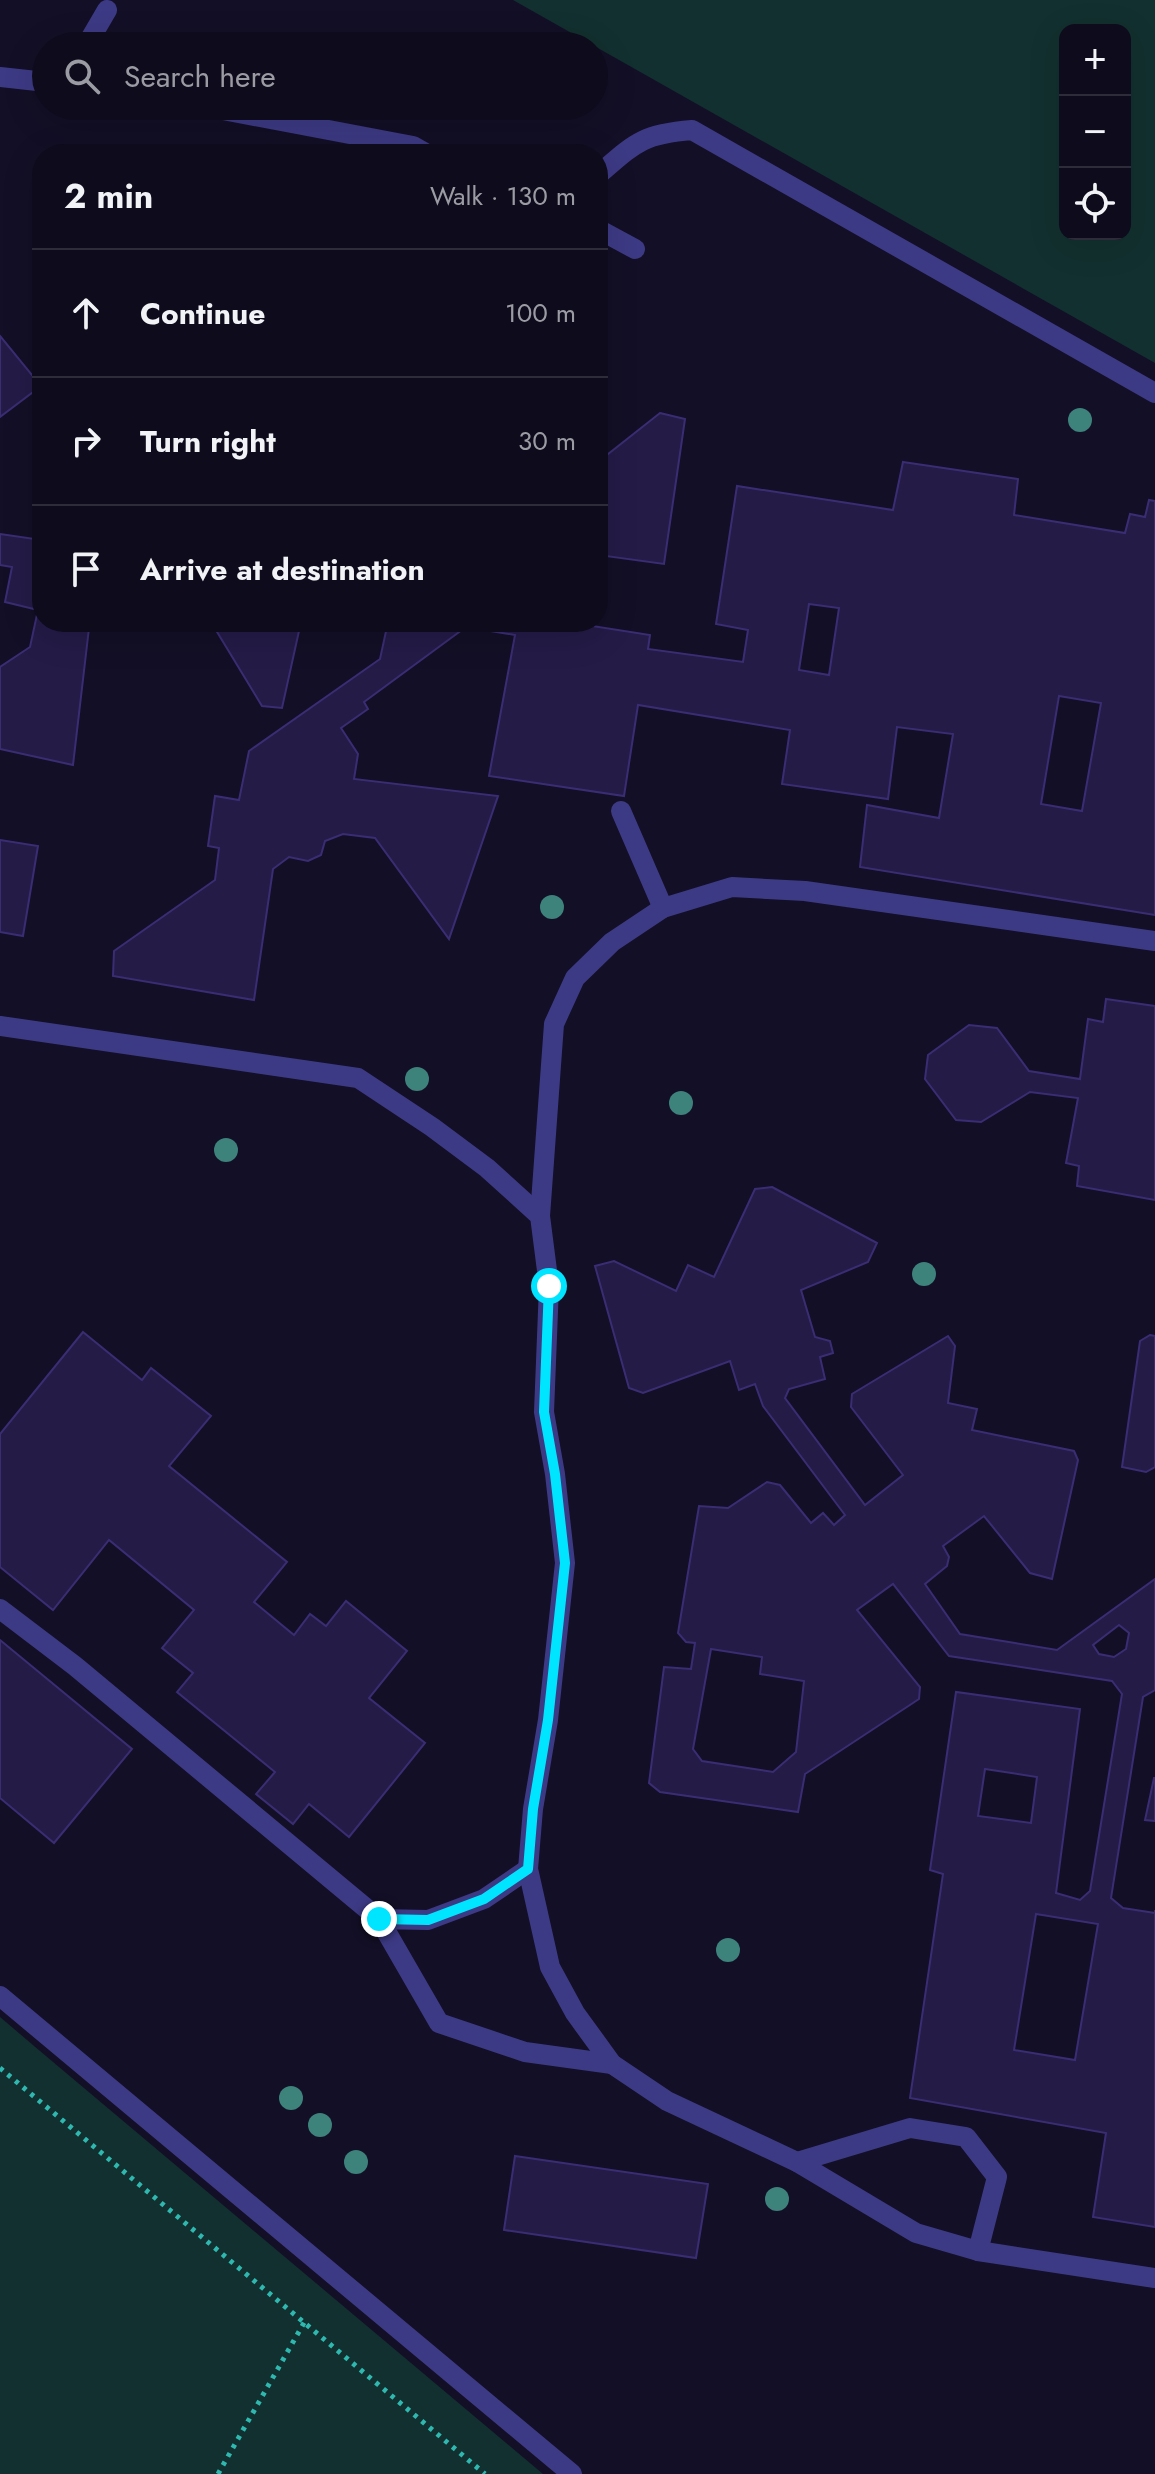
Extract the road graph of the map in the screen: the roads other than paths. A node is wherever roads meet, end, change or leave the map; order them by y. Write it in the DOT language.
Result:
graph roads {
  1 [pos="107,10"];
  2 [pos="94,32"];
  3 [pos="0,77"];
  4 [pos="32,80"];
  5 [pos="276,120"];
  6 [pos="402,144"];
  7 [pos="608,166"];
  8 [pos="608,234"];
  9 [pos="635,249"];
  10 [pos="1155,393"];
  11 [pos="621,811"];
  12 [pos="663,908"];
  13 [pos="1155,941"];
  14 [pos="0,1026"];
  15 [pos="540,1216"];
  16 [pos="0,1609"];
  17 [pos="528,1869"];
  18 [pos="379,1919"];
  19 [pos="0,1996"];
  20 [pos="612,2064"];
  21 [pos="797,2162"];
  22 [pos="978,2251"];
  23 [pos="1155,2278"];
  24 [pos="572,2474"];
  1 -- 2 [label="lane"];
  3 -- 4 [label="lane"];
  5 -- 6 [label="lane"];
  7 -- 10 [label="lane"];
  8 -- 9 [label="lane"];
  11 -- 12 [label="lane"];
  12 -- 13 [label="lane"];
  12 -- 15 [label="lane"];
  14 -- 15 [label="lane"];
  15 -- 17 [label="lane"];
  16 -- 18 [label="lane"];
  17 -- 18 [label="lane"];
  17 -- 20 [label="lane"];
  18 -- 20 [label="lane"];
  19 -- 24 [label="lane"];
  20 -- 21 [label="lane"];
  21 -- 22 [label="lane"];
  21 -- 22 [label="lane"];
  22 -- 23 [label="lane"];
}
